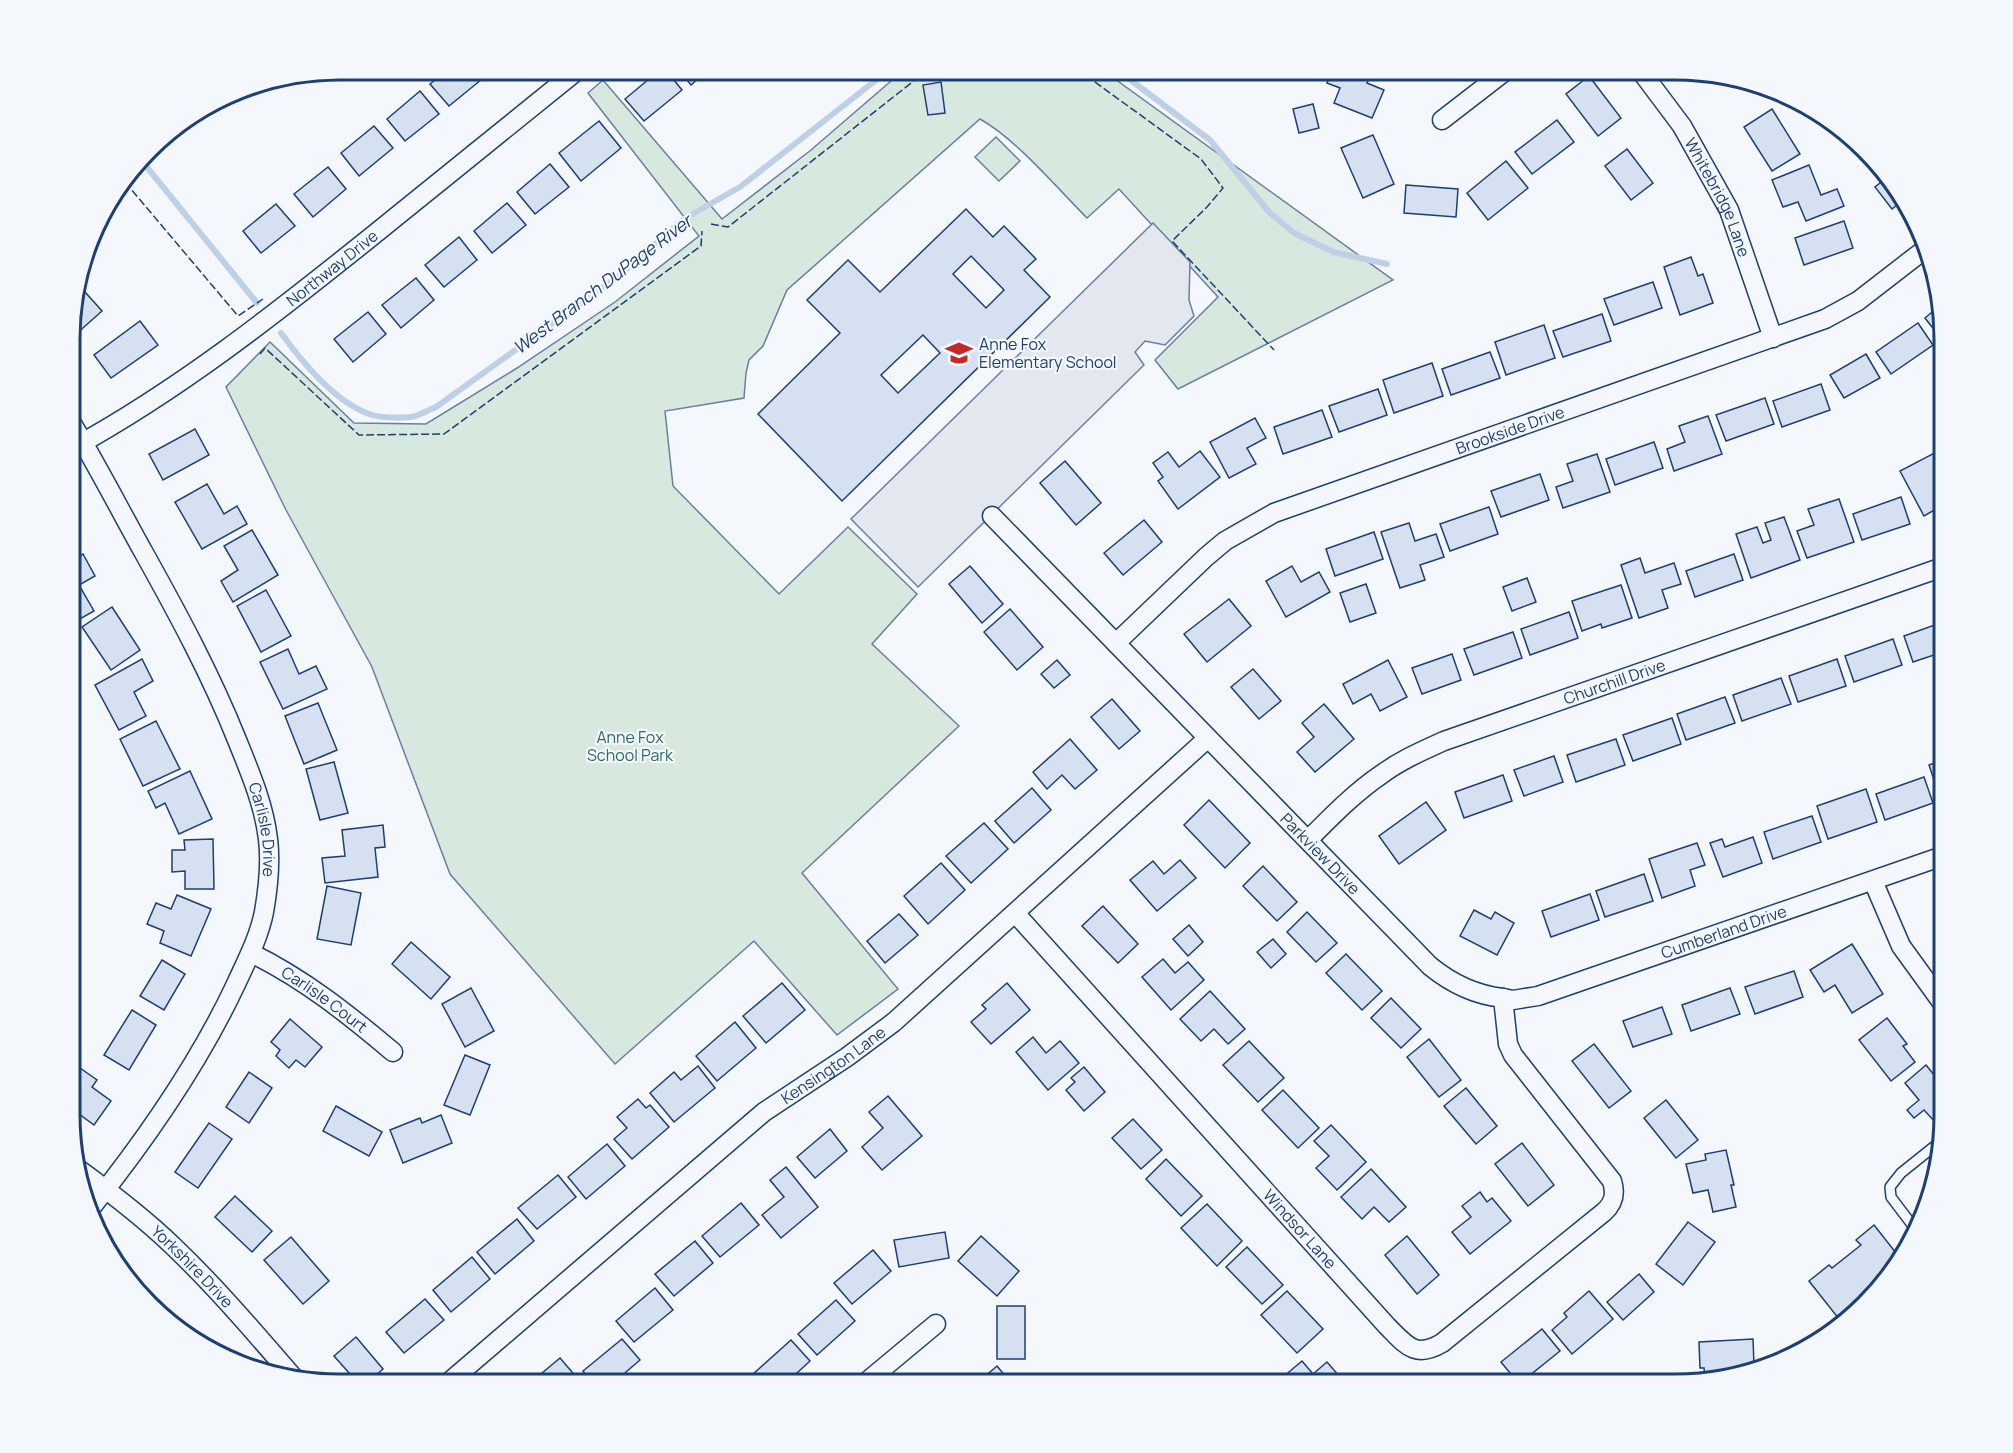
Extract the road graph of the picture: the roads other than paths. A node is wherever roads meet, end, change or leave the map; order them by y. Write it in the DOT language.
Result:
graph roads {
  1 [pos="565,80"];
  2 [pos="1494,80"];
  3 [pos="1648,80"];
  4 [pos="1442,120"];
  5 [pos="1920,254"];
  6 [pos="1773,338"];
  7 [pos="80,444"];
  8 [pos="80,451"];
  9 [pos="992,516"];
  10 [pos="1934,570"];
  11 [pos="1116,643"];
  12 [pos="1208,738"];
  13 [pos="1308,840"];
  14 [pos="1934,859"];
  15 [pos="1873,881"];
  16 [pos="1016,914"];
  17 [pos="251,953"];
  18 [pos="1934,992"];
  19 [pos="1503,999"];
  20 [pos="393,1052"];
  21 [pos="1931,1149"];
  22 [pos="86,1175"];
  23 [pos="106,1190"];
  24 [pos="95,1203"];
  25 [pos="1910,1222"];
  26 [pos="936,1324"];
  27 [pos="286,1368"];
  28 [pos="458,1374"];
  29 [pos="876,1374"];
  1 -- 7 [label="street, Northway Drive"];
  2 -- 4 [label="street"];
  3 -- 6 [label="street, Whitebridge Lane"];
  5 -- 6 [label="street, Brookside Drive"];
  6 -- 11 [label="street, Brookside Drive"];
  8 -- 17 [label="street, Carlisle Drive"];
  9 -- 11 [label="street, Parkview Drive"];
  10 -- 13 [label="street, Churchill Drive"];
  11 -- 12 [label="street, Parkview Drive"];
  12 -- 13 [label="street, Parkview Drive"];
  12 -- 16 [label="street, Kensington Lane"];
  13 -- 19 [label="street, Parkview Drive"];
  14 -- 15 [label="street, Cumberland Drive"];
  15 -- 18 [label="street"];
  15 -- 19 [label="street, Cumberland Drive"];
  16 -- 19 [label="street, Windsor Lane"];
  16 -- 28 [label="street, Kensington Lane"];
  17 -- 20 [label="street, Carlisle Court"];
  17 -- 23 [label="street, Carlisle Drive"];
  21 -- 25 [label="lane"];
  22 -- 23 [label="street, Yorkshire Drive"];
  23 -- 24 [label="street, Carlisle Drive"];
  23 -- 27 [label="street, Yorkshire Drive"];
  26 -- 29 [label="street"];
}
